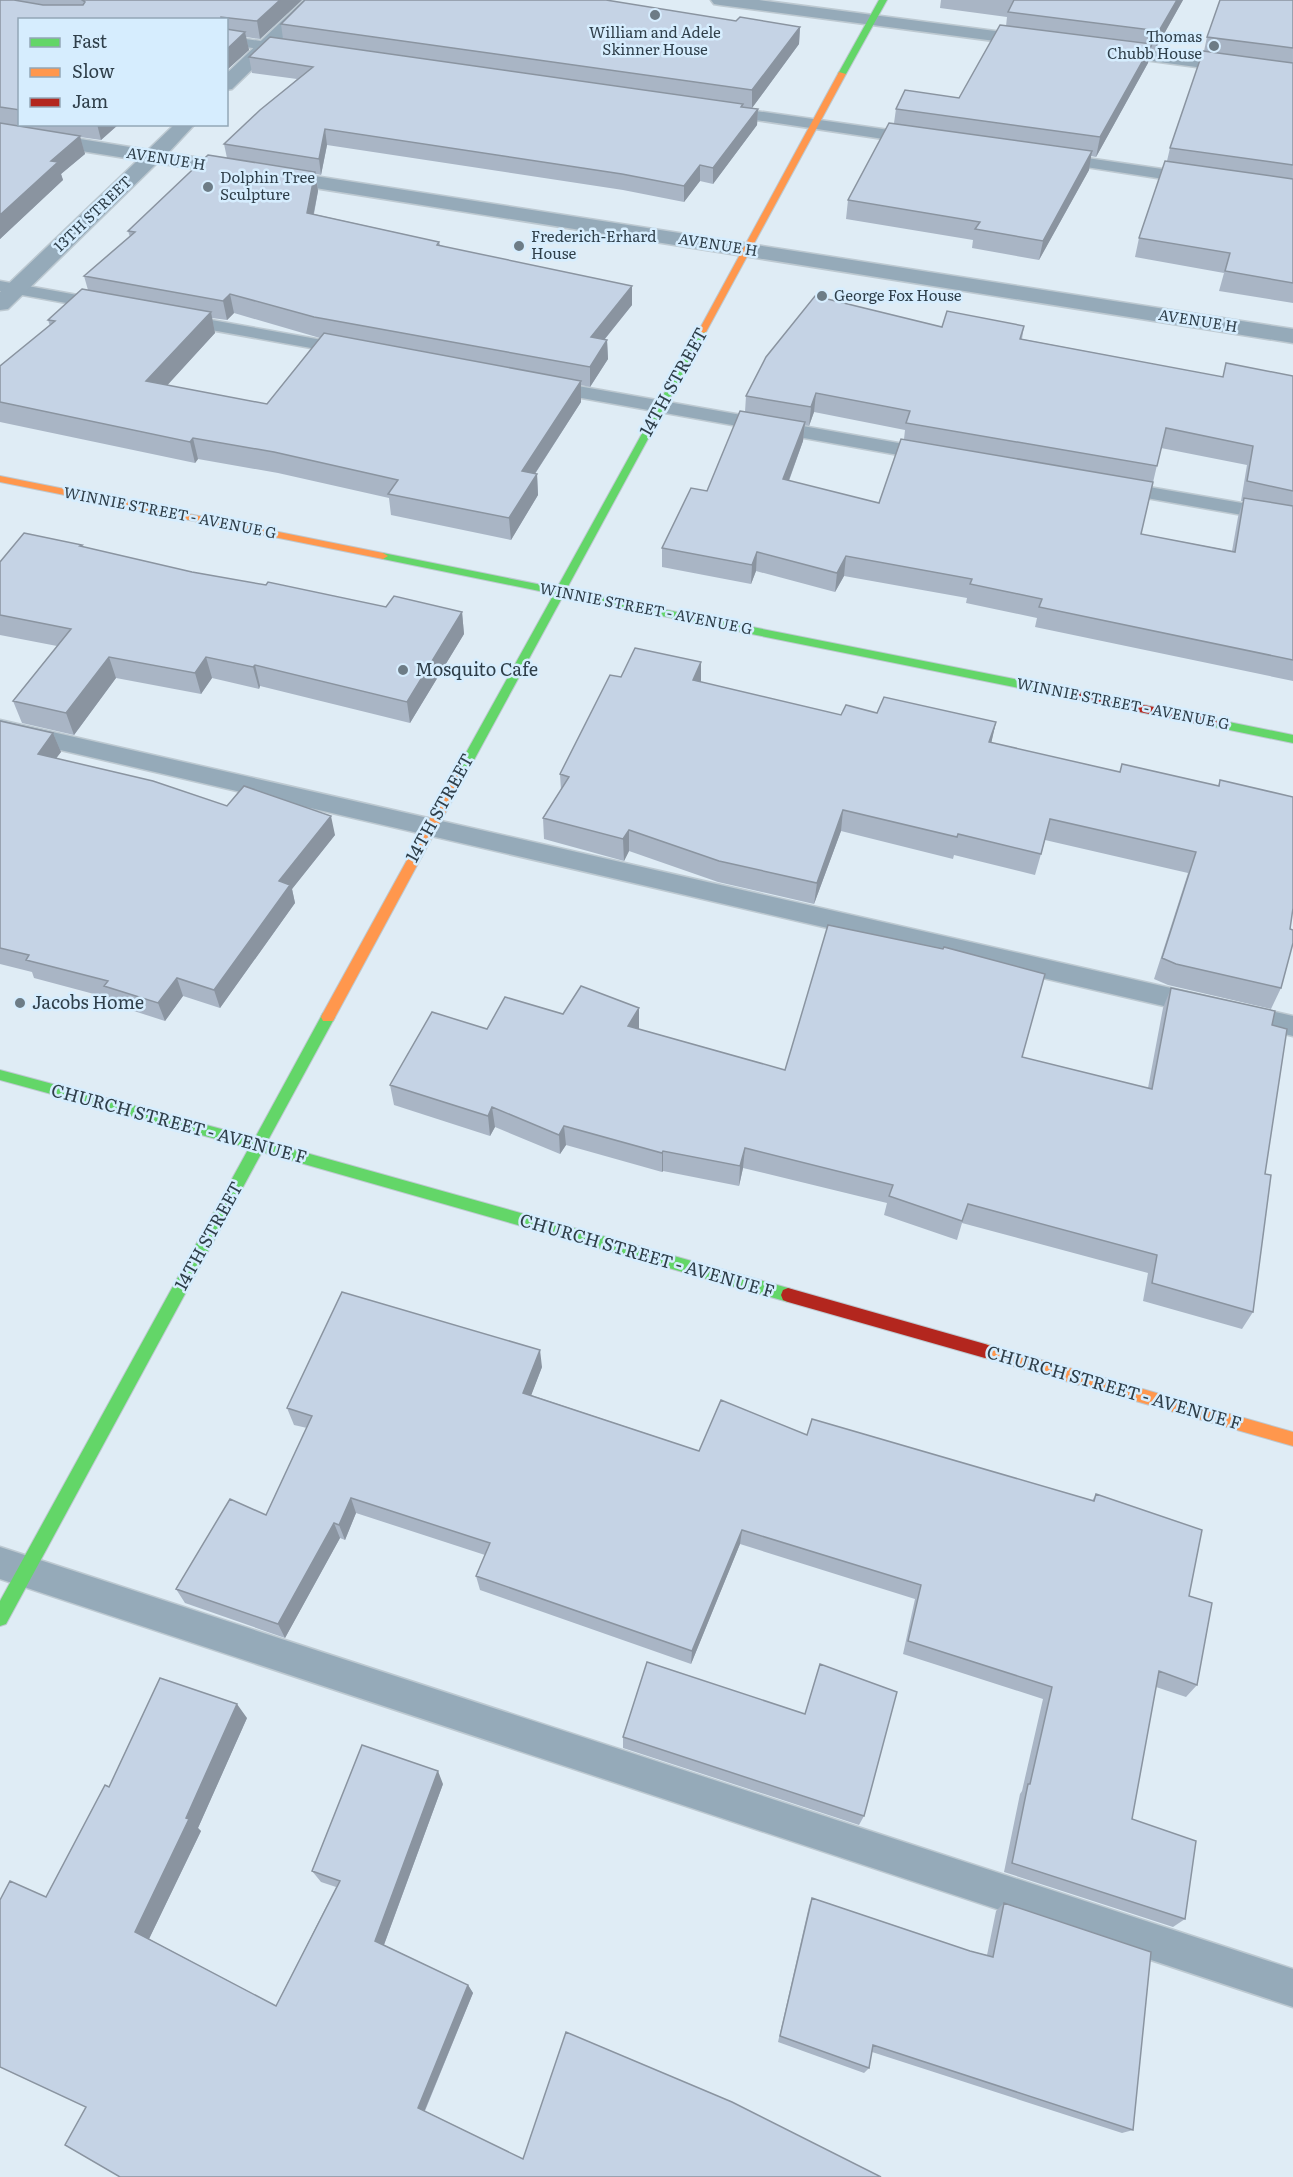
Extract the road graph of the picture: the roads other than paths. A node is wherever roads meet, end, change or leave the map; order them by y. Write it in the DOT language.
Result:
graph roads {
  1 [pos="314,0"];
  2 [pos="720,0"];
  3 [pos="883,0"];
  4 [pos="873,20"];
  5 [pos="228,40"];
  6 [pos="1060,44"];
  7 [pos="267,46"];
  8 [pos="1083,47"];
  9 [pos="314,53"];
  10 [pos="1293,75"];
  11 [pos="228,83"];
  12 [pos="710,109"];
  13 [pos="815,124"];
  14 [pos="184,126"];
  15 [pos="0,132"];
  16 [pos="932,141"];
  17 [pos="153,156"];
  18 [pos="1037,156"];
  19 [pos="1211,181"];
  20 [pos="746,250"];
  21 [pos="8,287"];
  22 [pos="0,304"];
  23 [pos="121,308"];
  24 [pos="156,315"];
  25 [pos="1293,336"];
  26 [pos="367,354"];
  27 [pos="531,384"];
  28 [pos="659,408"];
  29 [pos="953,459"];
  30 [pos="0,479"];
  31 [pos="1094,483"];
  32 [pos="1293,518"];
  33 [pos="559,591"];
  34 [pos="0,728"];
  35 [pos="1293,739"];
  36 [pos="430,827"];
  37 [pos="1293,1026"];
  38 [pos="0,1075"];
  39 [pos="258,1145"];
  40 [pos="1293,1439"];
  41 [pos="13,1567"];
  42 [pos="0,1618"];
  43 [pos="1293,1988"];
  1 -- 7 [label="street"];
  2 -- 4 [label="street"];
  3 -- 4 [label="main road, 14TH STREET"];
  4 -- 6 [label="street"];
  4 -- 13 [label="main road, 14TH STREET"];
  5 -- 7 [label="lane"];
  7 -- 9 [label="lane"];
  7 -- 11 [label="street"];
  8 -- 10 [label="street"];
  12 -- 13 [label="lane"];
  13 -- 16 [label="lane"];
  13 -- 20 [label="main road, 14TH STREET"];
  14 -- 17 [label="street, 13TH STREET"];
  15 -- 17 [label="street, AVENUE H"];
  17 -- 20 [label="street, AVENUE H"];
  17 -- 21 [label="street, 13TH STREET"];
  18 -- 19 [label="lane"];
  20 -- 25 [label="street, AVENUE H"];
  20 -- 28 [label="main road, 14TH STREET"];
  21 -- 22 [label="street, 13TH STREET"];
  21 -- 23 [label="lane"];
  24 -- 26 [label="lane"];
  27 -- 28 [label="lane"];
  28 -- 29 [label="lane"];
  28 -- 33 [label="main road, 14TH STREET"];
  30 -- 33 [label="main road, WINNIE STREET - AVENUE G"];
  31 -- 32 [label="lane"];
  33 -- 35 [label="main road, WINNIE STREET - AVENUE G"];
  33 -- 36 [label="main road, 14TH STREET"];
  34 -- 36 [label="lane"];
  36 -- 37 [label="lane"];
  36 -- 39 [label="main road, 14TH STREET"];
  38 -- 39 [label="main road, CHURCH STREET - AVENUE F"];
  39 -- 40 [label="main road, CHURCH STREET - AVENUE F"];
  39 -- 41 [label="main road, 14TH STREET"];
  41 -- 42 [label="main road, 14TH STREET"];
  41 -- 43 [label="lane"];
}
